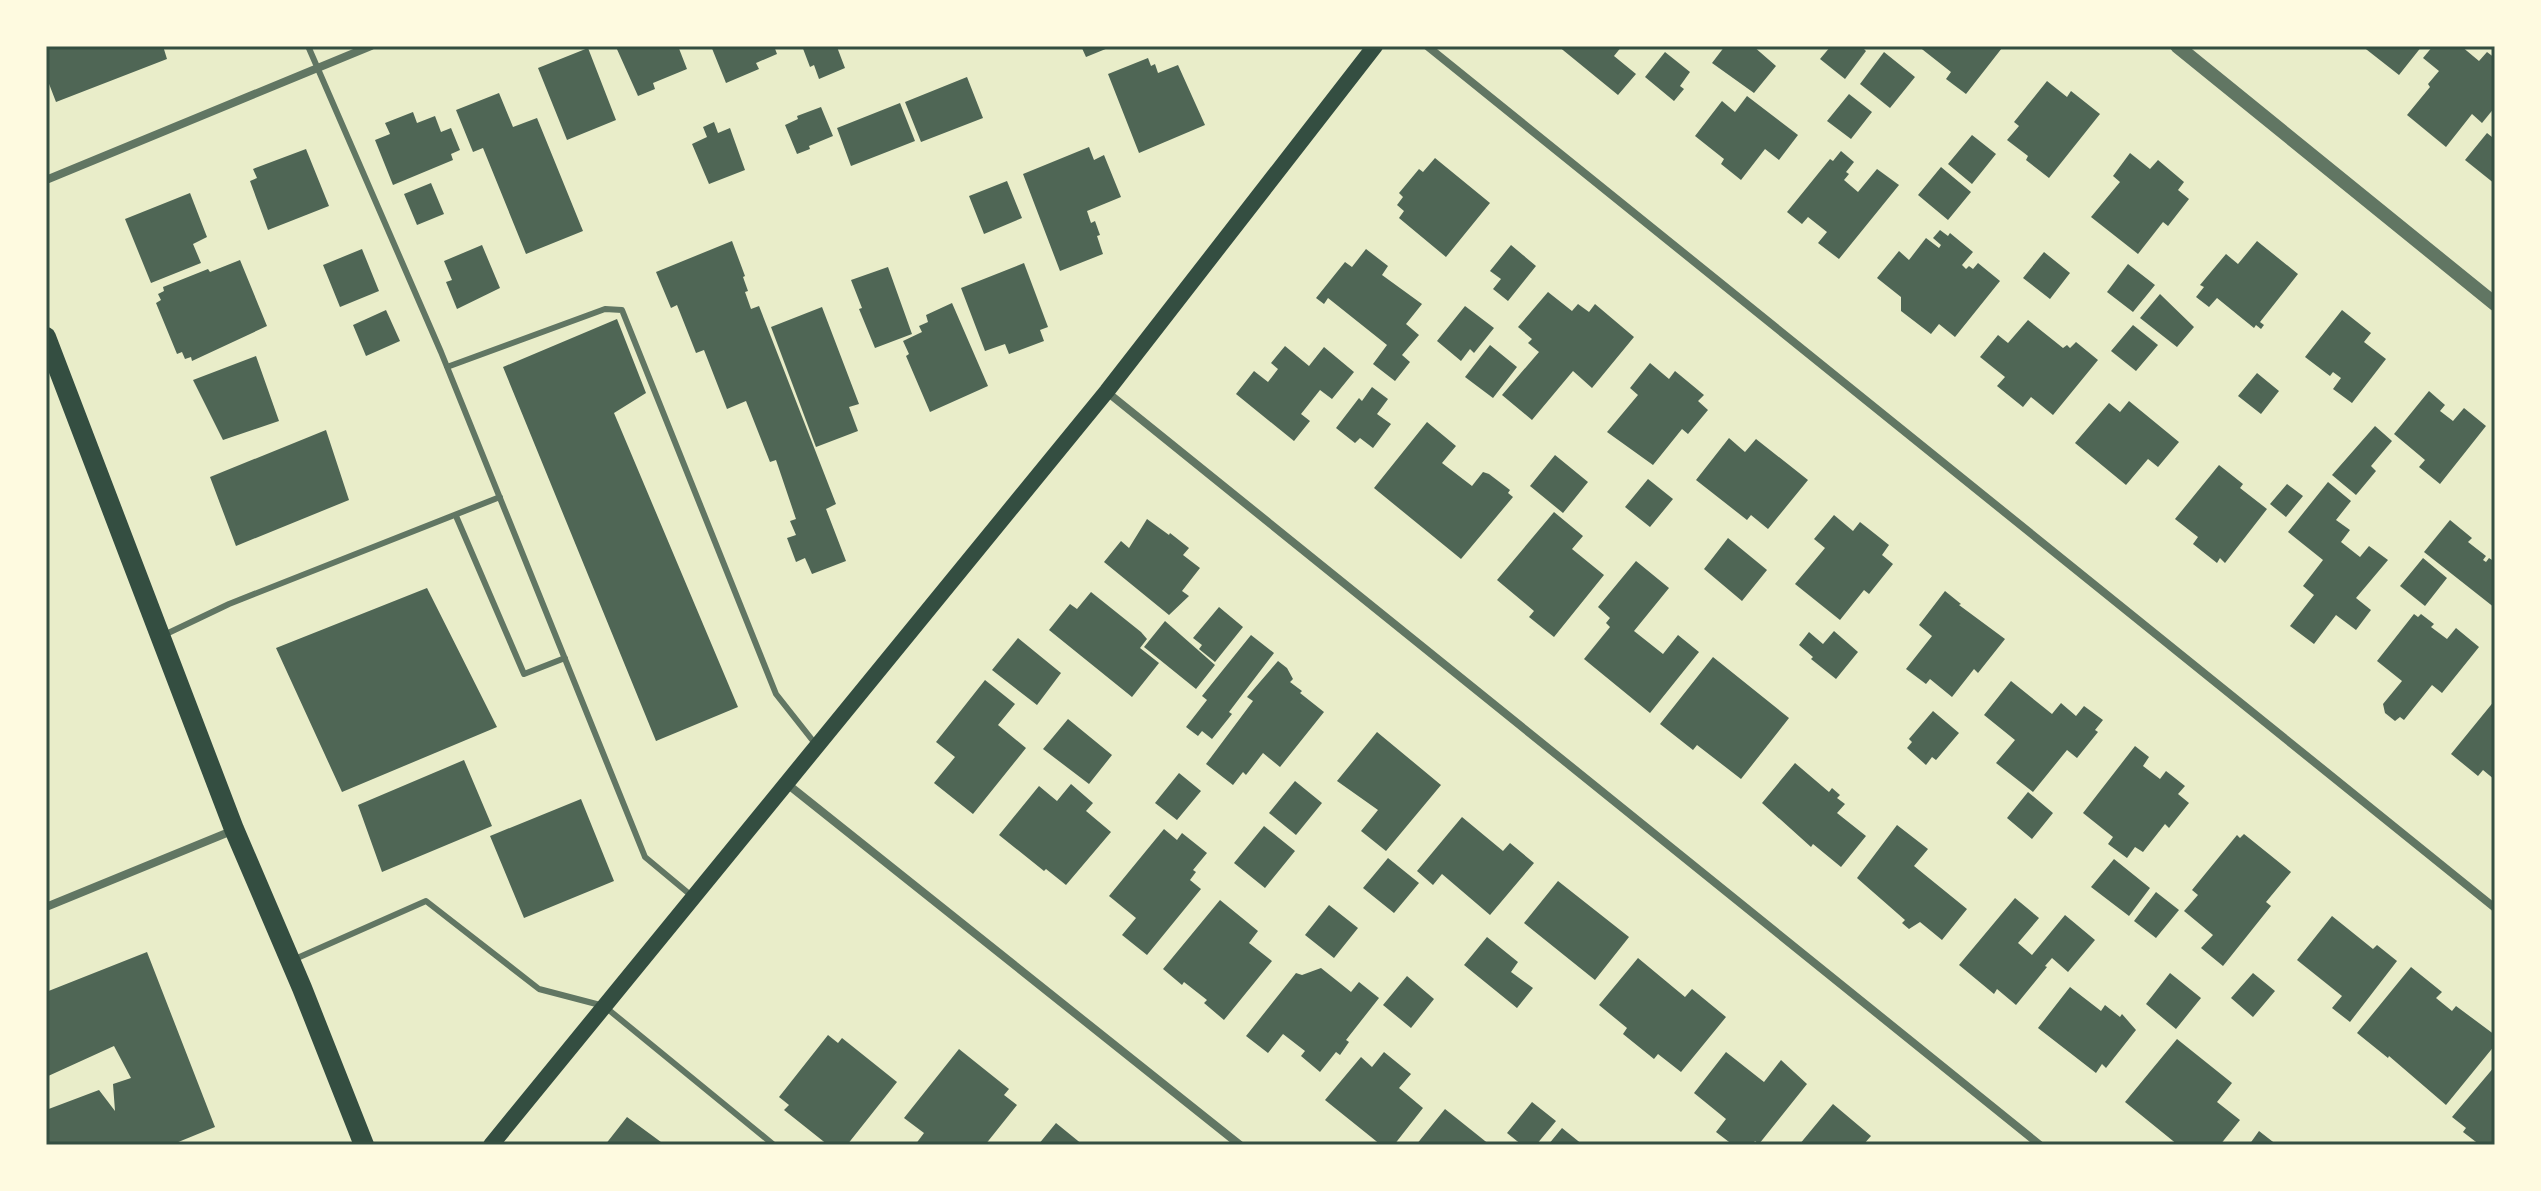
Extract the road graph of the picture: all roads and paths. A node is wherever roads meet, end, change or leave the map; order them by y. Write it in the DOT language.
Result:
graph roads {
  1 [pos="308,46"];
  2 [pos="371,46"];
  3 [pos="1375,46"];
  4 [pos="1427,46"];
  5 [pos="2177,46"];
  6 [pos="317,68"];
  7 [pos="46,180"];
  8 [pos="2495,304"];
  9 [pos="46,337"];
  10 [pos="447,367"];
  11 [pos="1107,391"];
  12 [pos="500,497"];
  13 [pos="456,516"];
  14 [pos="160,637"];
  15 [pos="565,658"];
  16 [pos="817,746"];
  17 [pos="786,783"];
  18 [pos="234,829"];
  19 [pos="693,897"];
  20 [pos="46,907"];
  21 [pos="2495,908"];
  22 [pos="291,961"];
  23 [pos="604,1006"];
  24 [pos="364,1145"];
  25 [pos="491,1145"];
  26 [pos="774,1145"];
  27 [pos="1240,1145"];
  28 [pos="2040,1145"];
  1 -- 6 [label="lane"];
  2 -- 6 [label="street"];
  3 -- 11 [label="main road"];
  4 -- 21 [label="street"];
  5 -- 8 [label="street"];
  6 -- 7 [label="street"];
  6 -- 10 [label="lane"];
  9 -- 14 [label="main road"];
  10 -- 12 [label="lane"];
  10 -- 16 [label="lane"];
  11 -- 16 [label="main road"];
  11 -- 28 [label="street"];
  12 -- 13 [label="lane"];
  12 -- 15 [label="lane"];
  13 -- 14 [label="lane"];
  13 -- 15 [label="lane"];
  14 -- 18 [label="main road"];
  15 -- 19 [label="lane"];
  16 -- 17 [label="main road"];
  17 -- 19 [label="main road"];
  17 -- 27 [label="street"];
  18 -- 20 [label="street"];
  18 -- 22 [label="main road"];
  19 -- 23 [label="main road"];
  22 -- 23 [label="lane"];
  22 -- 24 [label="main road"];
  23 -- 25 [label="main road"];
  23 -- 26 [label="lane"];
}
